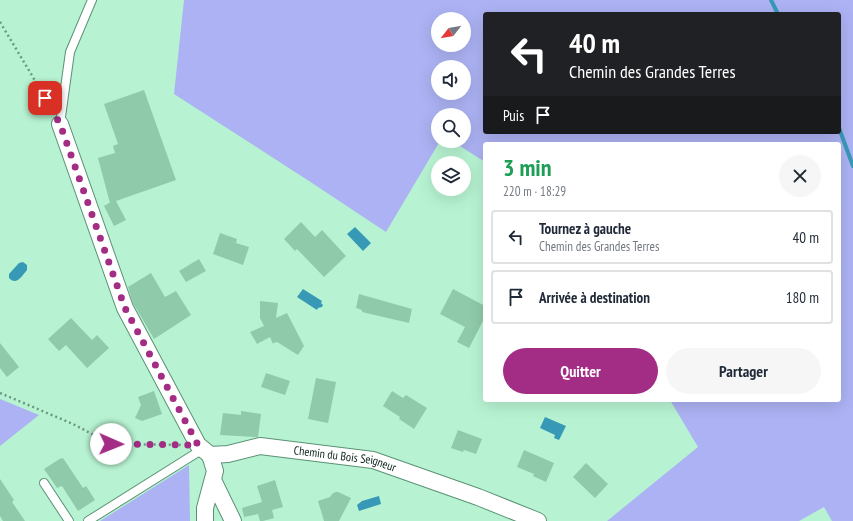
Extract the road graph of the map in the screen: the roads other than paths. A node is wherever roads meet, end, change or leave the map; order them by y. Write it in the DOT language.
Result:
graph roads {
  1 [pos="92,0"];
  2 [pos="60,124"];
  3 [pos="210,455"];
  4 [pos="213,480"];
  5 [pos="44,484"];
  6 [pos="69,521"];
  7 [pos="88,521"];
  8 [pos="204,521"];
  9 [pos="233,521"];
  10 [pos="538,521"];
  1 -- 2 [label="lane"];
  2 -- 3 [label="street"];
  3 -- 4 [label="street"];
  3 -- 7 [label="lane"];
  3 -- 10 [label="street, Chemin du Bois Seigneur"];
  4 -- 8 [label="street"];
  4 -- 9 [label="street"];
  5 -- 6 [label="lane"];
}
